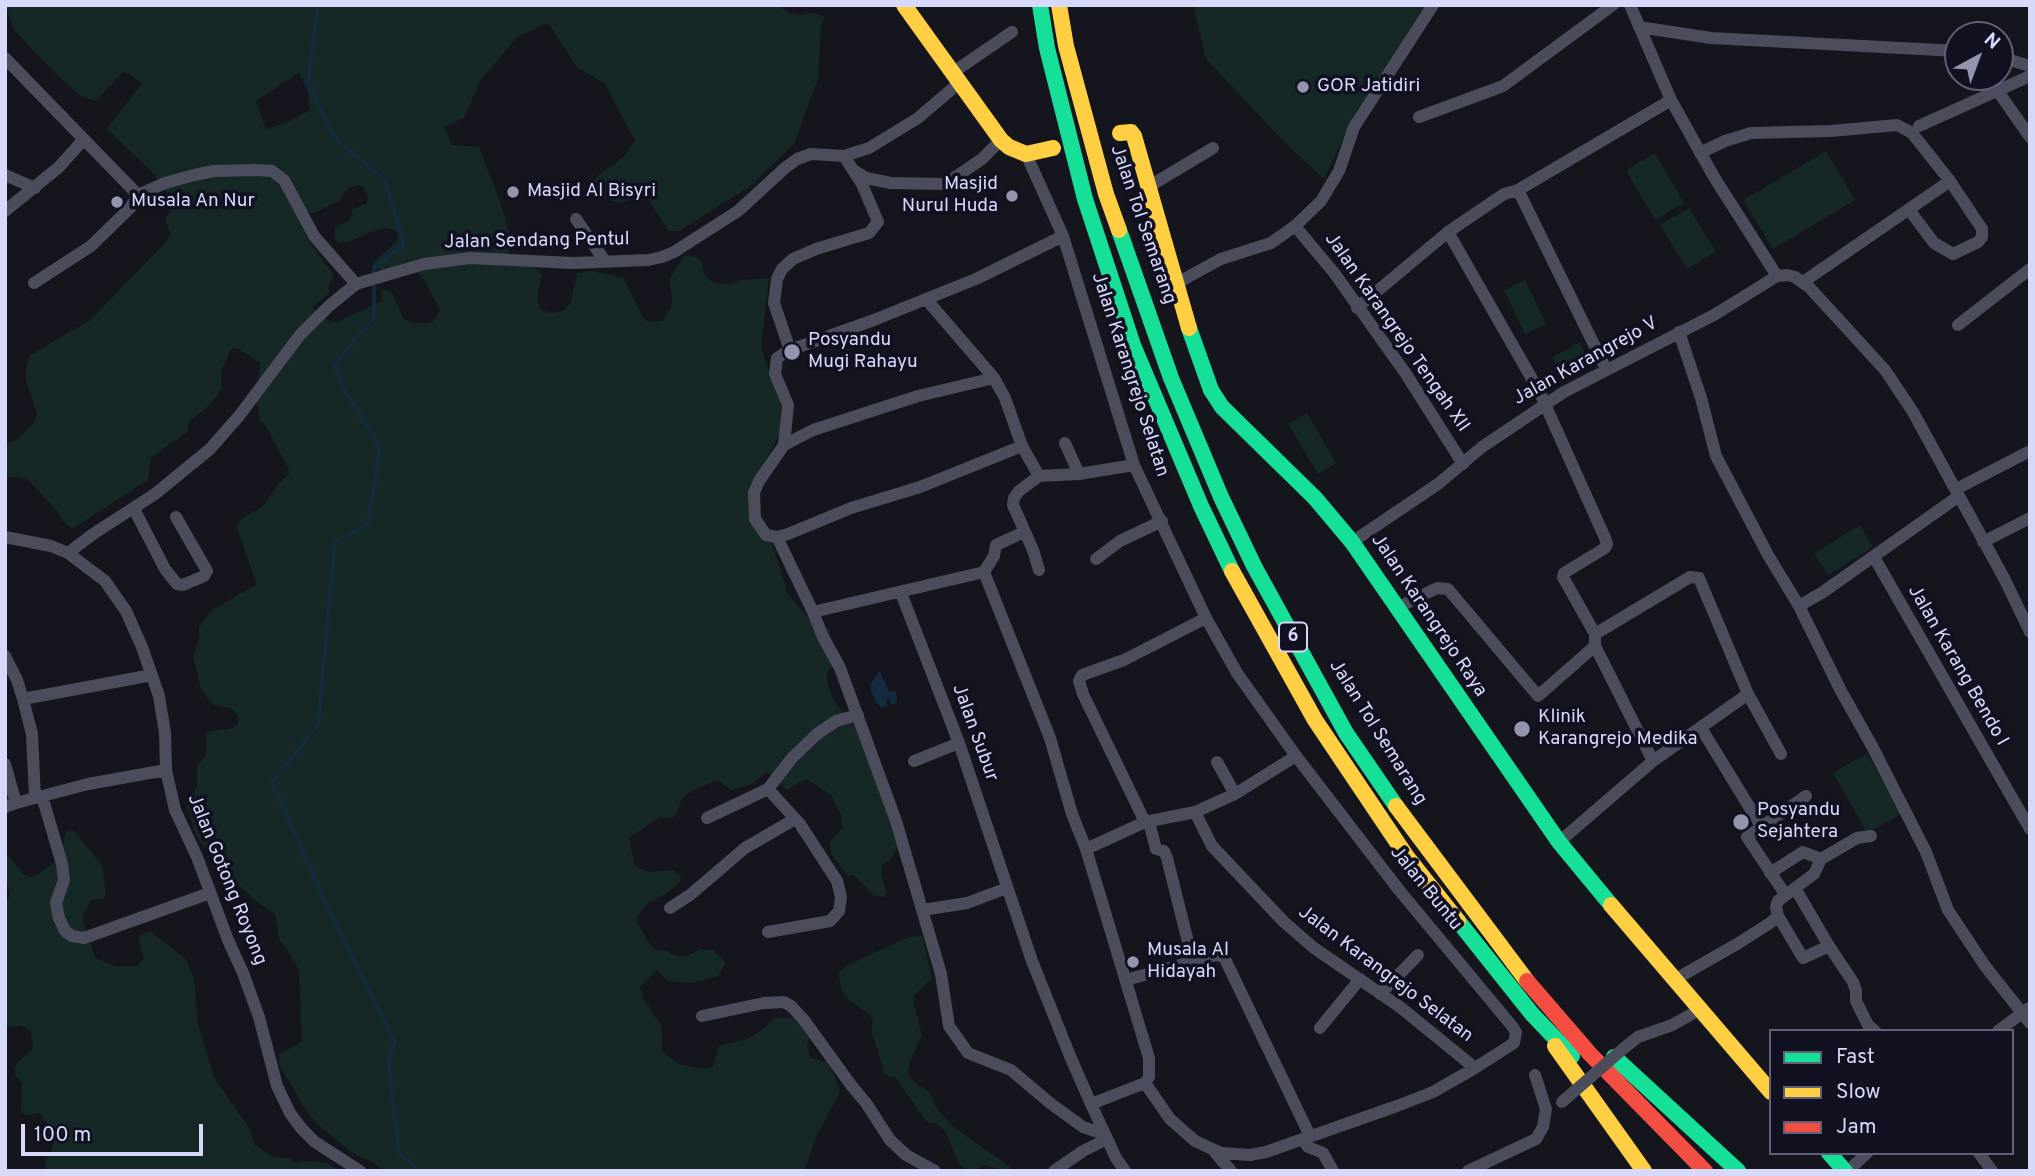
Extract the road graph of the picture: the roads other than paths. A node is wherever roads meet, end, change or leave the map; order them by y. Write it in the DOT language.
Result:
graph roads {
  1 [pos="904,5"];
  2 [pos="1040,5"];
  3 [pos="1059,5"];
  4 [pos="1433,5"];
  5 [pos="1613,5"];
  6 [pos="1630,5"];
  7 [pos="1639,27"];
  8 [pos="1012,32"];
  9 [pos="1944,50"];
  10 [pos="5,58"];
  11 [pos="955,78"];
  12 [pos="1995,91"];
  13 [pos="1998,91"];
  14 [pos="1671,100"];
  15 [pos="1419,117"];
  16 [pos="1915,130"];
  17 [pos="1123,133"];
  18 [pos="2030,137"];
  19 [pos="84,139"];
  20 [pos="1001,140"];
  21 [pos="1053,148"];
  22 [pos="1213,148"];
  23 [pos="1700,153"];
  24 [pos="1026,154"];
  25 [pos="844,156"];
  26 [pos="855,171"];
  27 [pos="5,176"];
  28 [pos="1950,181"];
  29 [pos="1148,187"];
  30 [pos="35,188"];
  31 [pos="1518,190"];
  32 [pos="138,195"];
  33 [pos="5,211"];
  34 [pos="1910,211"];
  35 [pos="576,219"];
  36 [pos="1295,226"];
  37 [pos="1448,232"];
  38 [pos="1063,236"];
  39 [pos="604,260"];
  40 [pos="2030,269"];
  41 [pos="1777,276"];
  42 [pos="361,282"];
  43 [pos="1802,282"];
  44 [pos="34,284"];
  45 [pos="1175,284"];
  46 [pos="926,299"];
  47 [pos="1357,307"];
  48 [pos="1958,326"];
  49 [pos="1679,332"];
  50 [pos="790,350"];
  51 [pos="1606,369"];
  52 [pos="994,378"];
  53 [pos="1545,404"];
  54 [pos="1065,443"];
  55 [pos="784,445"];
  56 [pos="1022,446"];
  57 [pos="2030,451"];
  58 [pos="1463,464"];
  59 [pos="1134,465"];
  60 [pos="1079,474"];
  61 [pos="1039,476"];
  62 [pos="1961,491"];
  63 [pos="134,509"];
  64 [pos="176,517"];
  65 [pos="2030,518"];
  66 [pos="1162,522"];
  67 [pos="1024,532"];
  68 [pos="5,537"];
  69 [pos="777,537"];
  70 [pos="1352,542"];
  71 [pos="1983,542"];
  72 [pos="68,553"];
  73 [pos="1874,557"];
  74 [pos="1096,559"];
  75 [pos="1039,569"];
  76 [pos="984,572"];
  77 [pos="901,593"];
  78 [pos="1800,606"];
  79 [pos="1397,608"];
  80 [pos="813,612"];
  81 [pos="1206,618"];
  82 [pos="2030,632"];
  83 [pos="1595,640"];
  84 [pos="5,656"];
  85 [pos="152,675"];
  86 [pos="1748,694"];
  87 [pos="23,699"];
  88 [pos="858,715"];
  89 [pos="1701,728"];
  90 [pos="959,743"];
  91 [pos="1781,754"];
  92 [pos="1296,756"];
  93 [pos="914,761"];
  94 [pos="1653,761"];
  95 [pos="1217,762"];
  96 [pos="5,765"];
  97 [pos="166,769"];
  98 [pos="768,789"];
  99 [pos="1236,794"];
  100 [pos="1806,796"];
  101 [pos="38,797"];
  102 [pos="11,805"];
  103 [pos="1195,812"];
  104 [pos="707,818"];
  105 [pos="795,819"];
  106 [pos="1147,822"];
  107 [pos="1761,826"];
  108 [pos="2030,829"];
  109 [pos="1871,836"];
  110 [pos="1559,842"];
  111 [pos="1086,849"];
  112 [pos="1821,859"];
  113 [pos="1770,873"];
  114 [pos="1007,888"];
  115 [pos="1790,891"];
  116 [pos="210,892"];
  117 [pos="670,908"];
  118 [pos="923,910"];
  119 [pos="1778,916"];
  120 [pos="768,932"];
  121 [pos="1829,946"];
  122 [pos="1418,955"];
  123 [pos="1193,962"];
  124 [pos="1513,964"];
  125 [pos="1360,979"];
  126 [pos="1126,980"];
  127 [pos="1674,980"];
  128 [pos="1380,994"];
  129 [pos="1699,1010"];
  130 [pos="1532,1014"];
  131 [pos="2027,1014"];
  132 [pos="702,1016"];
  133 [pos="1320,1028"];
  134 [pos="1867,1029"];
  135 [pos="2001,1029"];
  136 [pos="1510,1047"];
  137 [pos="1475,1068"];
  138 [pos="1535,1075"];
  139 [pos="1145,1083"];
  140 [pos="1769,1090"];
  141 [pos="1091,1104"];
  142 [pos="1545,1109"];
  143 [pos="1634,1122"];
  144 [pos="1105,1137"];
  145 [pos="1306,1137"];
  146 [pos="1214,1151"];
  147 [pos="1831,1155"];
  148 [pos="1865,1155"];
  149 [pos="1980,1155"];
  150 [pos="360,1171"];
  151 [pos="935,1171"];
  152 [pos="1054,1171"];
  153 [pos="1125,1171"];
  154 [pos="1231,1171"];
  155 [pos="1333,1171"];
  156 [pos="1468,1171"];
  157 [pos="1644,1171"];
  158 [pos="1705,1171"];
  159 [pos="1738,1171"];
  160 [pos="1847,1171"];
  161 [pos="1992,1171"];
  1 -- 11 [label="main road"];
  2 -- 130 [label="main road, 6"];
  3 -- 124 [label="main road, Jalan Tol Semarang / 6"];
  4 -- 36 [label="street"];
  5 -- 15 [label="street"];
  6 -- 7 [label="street"];
  7 -- 9 [label="street"];
  7 -- 14 [label="street"];
  8 -- 11 [label="street, Jalan Sendang Pentul"];
  10 -- 19 [label="street"];
  11 -- 20 [label="main road"];
  11 -- 25 [label="street, Jalan Sendang Pentul"];
  12 -- 16 [label="street"];
  13 -- 18 [label="street"];
  14 -- 23 [label="street"];
  14 -- 31 [label="street"];
  16 -- 23 [label="street"];
  16 -- 28 [label="street"];
  17 -- 29 [label="main road, Jalan Karangrejo Raya"];
  19 -- 30 [label="street"];
  19 -- 32 [label="street"];
  20 -- 24 [label="main road"];
  20 -- 26 [label="street"];
  21 -- 24 [label="main road"];
  22 -- 29 [label="street"];
  23 -- 41 [label="street"];
  24 -- 38 [label="street, Jalan Karangrejo Selatan"];
  25 -- 26 [label="street"];
  25 -- 39 [label="street, Jalan Sendang Pentul"];
  26 -- 50 [label="street"];
  27 -- 30 [label="street"];
  28 -- 34 [label="street"];
  28 -- 34 [label="street"];
  29 -- 45 [label="main road, Jalan Karangrejo Raya"];
  30 -- 33 [label="street"];
  31 -- 37 [label="street"];
  31 -- 51 [label="street"];
  32 -- 42 [label="street"];
  32 -- 44 [label="street"];
  34 -- 43 [label="street"];
  35 -- 39 [label="street"];
  36 -- 45 [label="street"];
  36 -- 47 [label="street, Jalan Karangrejo Tengah XII"];
  37 -- 47 [label="street"];
  37 -- 53 [label="street"];
  38 -- 46 [label="street"];
  38 -- 59 [label="street, Jalan Karangrejo Selatan"];
  39 -- 42 [label="street, Jalan Sendang Pentul"];
  40 -- 48 [label="street"];
  41 -- 43 [label="street"];
  41 -- 49 [label="street, Jalan Karangrejo V"];
  42 -- 63 [label="street, Jalan Sendang Pentul"];
  43 -- 62 [label="street"];
  45 -- 70 [label="main road, Jalan Karangrejo Raya"];
  46 -- 50 [label="street"];
  46 -- 52 [label="street"];
  47 -- 58 [label="street, Jalan Karangrejo Tengah XII"];
  49 -- 51 [label="street, Jalan Karangrejo V"];
  49 -- 78 [label="street"];
  50 -- 55 [label="street"];
  51 -- 53 [label="street, Jalan Karangrejo V"];
  52 -- 55 [label="street"];
  52 -- 56 [label="street"];
  53 -- 58 [label="street, Jalan Karangrejo V"];
  53 -- 83 [label="street"];
  54 -- 60 [label="street"];
  55 -- 69 [label="street"];
  56 -- 61 [label="street"];
  56 -- 69 [label="street"];
  57 -- 62 [label="street"];
  58 -- 70 [label="street, Jalan Karangrejo V"];
  59 -- 60 [label="street"];
  59 -- 66 [label="street, Jalan Karangrejo Selatan"];
  60 -- 61 [label="street"];
  61 -- 67 [label="street"];
  62 -- 71 [label="street"];
  62 -- 73 [label="street"];
  63 -- 64 [label="street"];
  63 -- 72 [label="street, Jalan Sendang Pentul"];
  65 -- 71 [label="street"];
  66 -- 74 [label="street"];
  66 -- 81 [label="street, Jalan Karangrejo Selatan"];
  67 -- 75 [label="street"];
  67 -- 76 [label="street"];
  68 -- 72 [label="street"];
  69 -- 80 [label="street"];
  70 -- 79 [label="main road, Jalan Karangrejo Raya"];
  71 -- 82 [label="street"];
  72 -- 85 [label="street, Jalan Gotong Royong"];
  73 -- 78 [label="street"];
  73 -- 108 [label="street, Jalan Karang Bendo I"];
  76 -- 77 [label="street"];
  76 -- 111 [label="street"];
  77 -- 80 [label="street"];
  77 -- 90 [label="street, Jalan Subur"];
  78 -- 131 [label="street"];
  79 -- 83 [label="street"];
  79 -- 110 [label="main road, Jalan Karangrejo Raya"];
  80 -- 88 [label="street"];
  81 -- 92 [label="street, Jalan Karangrejo Selatan"];
  81 -- 106 [label="street"];
  83 -- 86 [label="street"];
  83 -- 94 [label="street"];
  84 -- 87 [label="street"];
  85 -- 87 [label="street"];
  85 -- 97 [label="street, Jalan Gotong Royong"];
  86 -- 89 [label="street"];
  86 -- 91 [label="street"];
  87 -- 101 [label="street"];
  88 -- 98 [label="street"];
  88 -- 118 [label="street"];
  89 -- 94 [label="street"];
  89 -- 107 [label="street"];
  90 -- 93 [label="street"];
  90 -- 114 [label="street, Jalan Subur"];
  92 -- 99 [label="street"];
  92 -- 136 [label="street, Jalan Buntu"];
  94 -- 110 [label="street"];
  95 -- 99 [label="street"];
  96 -- 102 [label="street"];
  97 -- 101 [label="street"];
  97 -- 116 [label="street, Jalan Gotong Royong"];
  98 -- 104 [label="street"];
  98 -- 105 [label="street"];
  99 -- 103 [label="street"];
  100 -- 107 [label="street"];
  101 -- 102 [label="street"];
  101 -- 116 [label="street"];
  103 -- 106 [label="street"];
  103 -- 125 [label="street, Jalan Karangrejo Selatan"];
  105 -- 117 [label="street"];
  105 -- 120 [label="street"];
  106 -- 111 [label="street"];
  106 -- 123 [label="street"];
  107 -- 113 [label="street"];
  109 -- 112 [label="street"];
  110 -- 127 [label="main road, Jalan Karangrejo Raya"];
  111 -- 126 [label="street"];
  112 -- 113 [label="street"];
  112 -- 115 [label="street"];
  113 -- 115 [label="street"];
  114 -- 118 [label="street"];
  114 -- 141 [label="street, Jalan Subur"];
  115 -- 119 [label="street"];
  115 -- 121 [label="street"];
  116 -- 150 [label="street, Jalan Gotong Royong"];
  118 -- 144 [label="street"];
  119 -- 121 [label="street"];
  119 -- 127 [label="street"];
  121 -- 134 [label="street"];
  122 -- 128 [label="street"];
  123 -- 126 [label="street"];
  123 -- 145 [label="street"];
  124 -- 158 [label="main road, Jalan Tol Semarang / 6"];
  124 -- 159 [label="main road"];
  125 -- 128 [label="street, Jalan Karangrejo Selatan"];
  125 -- 133 [label="street"];
  126 -- 139 [label="street"];
  127 -- 129 [label="main road, Jalan Karangrejo Raya"];
  128 -- 137 [label="street, Jalan Karangrejo Selatan"];
  129 -- 140 [label="main road, Jalan Karangrejo Raya"];
  129 -- 142 [label="street, bridge"];
  130 -- 143 [label="main road, 6"];
  130 -- 157 [label="main road"];
  131 -- 135 [label="street"];
  132 -- 151 [label="street"];
  136 -- 137 [label="street, Jalan Karangrejo Selatan"];
  137 -- 145 [label="street, Jalan Karangrejo Selatan"];
  138 -- 142 [label="street"];
  139 -- 141 [label="street"];
  139 -- 146 [label="street, Jalan Karangrejo Selatan"];
  141 -- 144 [label="street"];
  142 -- 156 [label="street"];
  144 -- 152 [label="street"];
  144 -- 153 [label="street"];
  145 -- 146 [label="street, Jalan Karangrejo Selatan"];
  145 -- 155 [label="street"];
  146 -- 154 [label="street, Jalan Karangrejo Selatan"];
  147 -- 160 [label="main road"];
  148 -- 160 [label="street"];
  149 -- 161 [label="street"];
}
